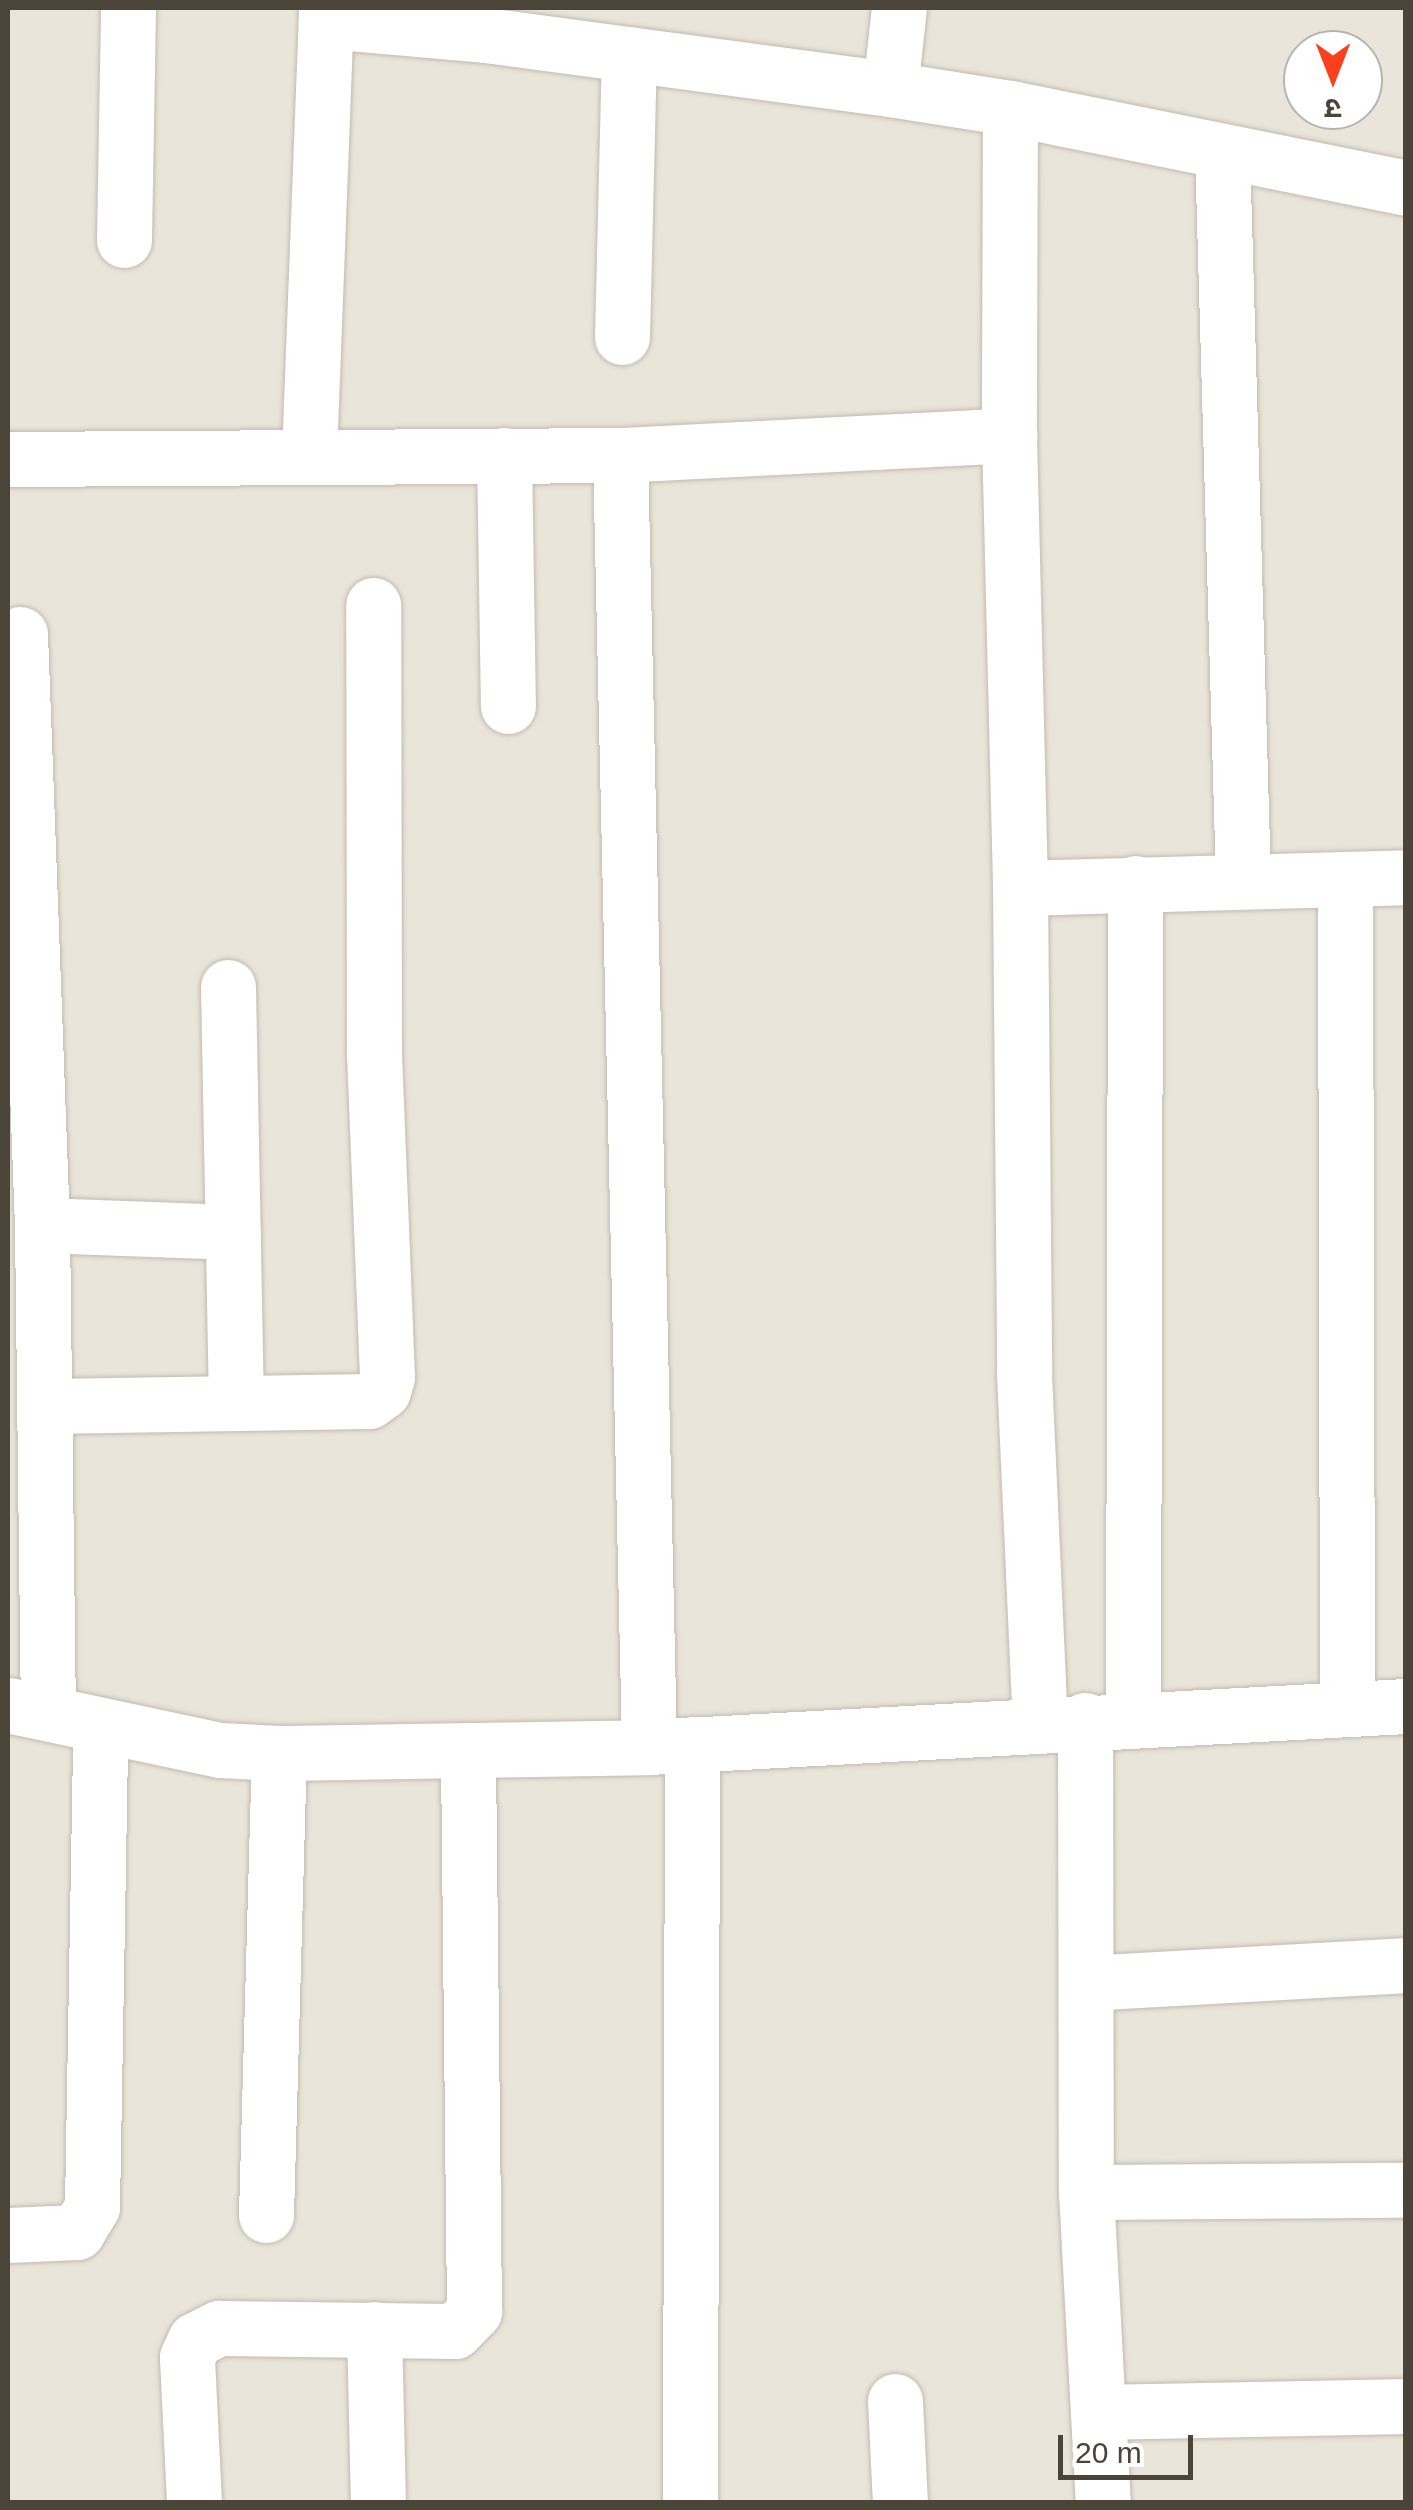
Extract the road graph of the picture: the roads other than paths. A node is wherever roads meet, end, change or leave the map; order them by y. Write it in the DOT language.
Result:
graph roads {
  1 [pos="128,8"];
  2 [pos="898,8"];
  3 [pos="326,14"];
  4 [pos="485,21"];
  5 [pos="630,54"];
  6 [pos="890,89"];
  7 [pos="1010,108"];
  8 [pos="1222,151"];
  9 [pos="1406,188"];
  10 [pos="124,240"];
  11 [pos="622,337"];
  12 [pos="1010,435"];
  13 [pos="309,456"];
  14 [pos="504,456"];
  15 [pos="620,456"];
  16 [pos="8,459"];
  17 [pos="373,605"];
  18 [pos="20,634"];
  19 [pos="508,706"];
  20 [pos="1406,877"];
  21 [pos="1243,879"];
  22 [pos="1344,879"];
  23 [pos="1135,883"];
  24 [pos="1020,888"];
  25 [pos="228,987"];
  26 [pos="42,1224"];
  27 [pos="233,1232"];
  28 [pos="236,1402"];
  29 [pos="47,1406"];
  30 [pos="1406,1706"];
  31 [pos="28,1708"];
  32 [pos="1347,1709"];
  33 [pos="1086,1722"];
  34 [pos="100,1727"];
  35 [pos="670,1745"];
  36 [pos="279,1753"];
  37 [pos="468,1753"];
  38 [pos="1406,1965"];
  39 [pos="1086,1983"];
  40 [pos="1406,2190"];
  41 [pos="1086,2192"];
  42 [pos="266,2216"];
  43 [pos="8,2235"];
  44 [pos="374,2329"];
  45 [pos="895,2401"];
  46 [pos="1406,2406"];
  47 [pos="1099,2412"];
  48 [pos="194,2502"];
  49 [pos="378,2502"];
  50 [pos="690,2502"];
  51 [pos="900,2502"];
  52 [pos="1103,2502"];
  1 -- 10 [label="street"];
  2 -- 6 [label="street"];
  3 -- 4 [label="street"];
  3 -- 13 [label="street"];
  4 -- 5 [label="street"];
  5 -- 6 [label="street"];
  5 -- 11 [label="street"];
  6 -- 7 [label="street"];
  7 -- 8 [label="street"];
  7 -- 12 [label="street"];
  8 -- 9 [label="street"];
  8 -- 21 [label="street"];
  12 -- 15 [label="street"];
  12 -- 24 [label="street"];
  13 -- 14 [label="street"];
  13 -- 16 [label="street"];
  14 -- 15 [label="street"];
  14 -- 19 [label="street"];
  15 -- 35 [label="street"];
  17 -- 28 [label="street"];
  18 -- 26 [label="street"];
  20 -- 22 [label="street"];
  21 -- 22 [label="street"];
  21 -- 23 [label="street"];
  22 -- 32 [label="street"];
  23 -- 24 [label="street"];
  23 -- 33 [label="street"];
  24 -- 33 [label="street"];
  25 -- 27 [label="street"];
  26 -- 27 [label="street"];
  26 -- 29 [label="street"];
  27 -- 28 [label="street"];
  28 -- 29 [label="street"];
  29 -- 31 [label="street"];
  30 -- 32 [label="street"];
  31 -- 34 [label="street"];
  32 -- 33 [label="street"];
  33 -- 35 [label="street"];
  33 -- 39 [label="street"];
  34 -- 36 [label="street"];
  34 -- 43 [label="street"];
  35 -- 37 [label="street"];
  35 -- 50 [label="street"];
  36 -- 37 [label="street"];
  36 -- 42 [label="street"];
  37 -- 44 [label="street"];
  38 -- 39 [label="street"];
  39 -- 41 [label="street"];
  40 -- 41 [label="street"];
  41 -- 47 [label="street"];
  44 -- 48 [label="street"];
  44 -- 49 [label="street"];
  45 -- 51 [label="street"];
  46 -- 47 [label="street"];
  47 -- 52 [label="street"];
}
